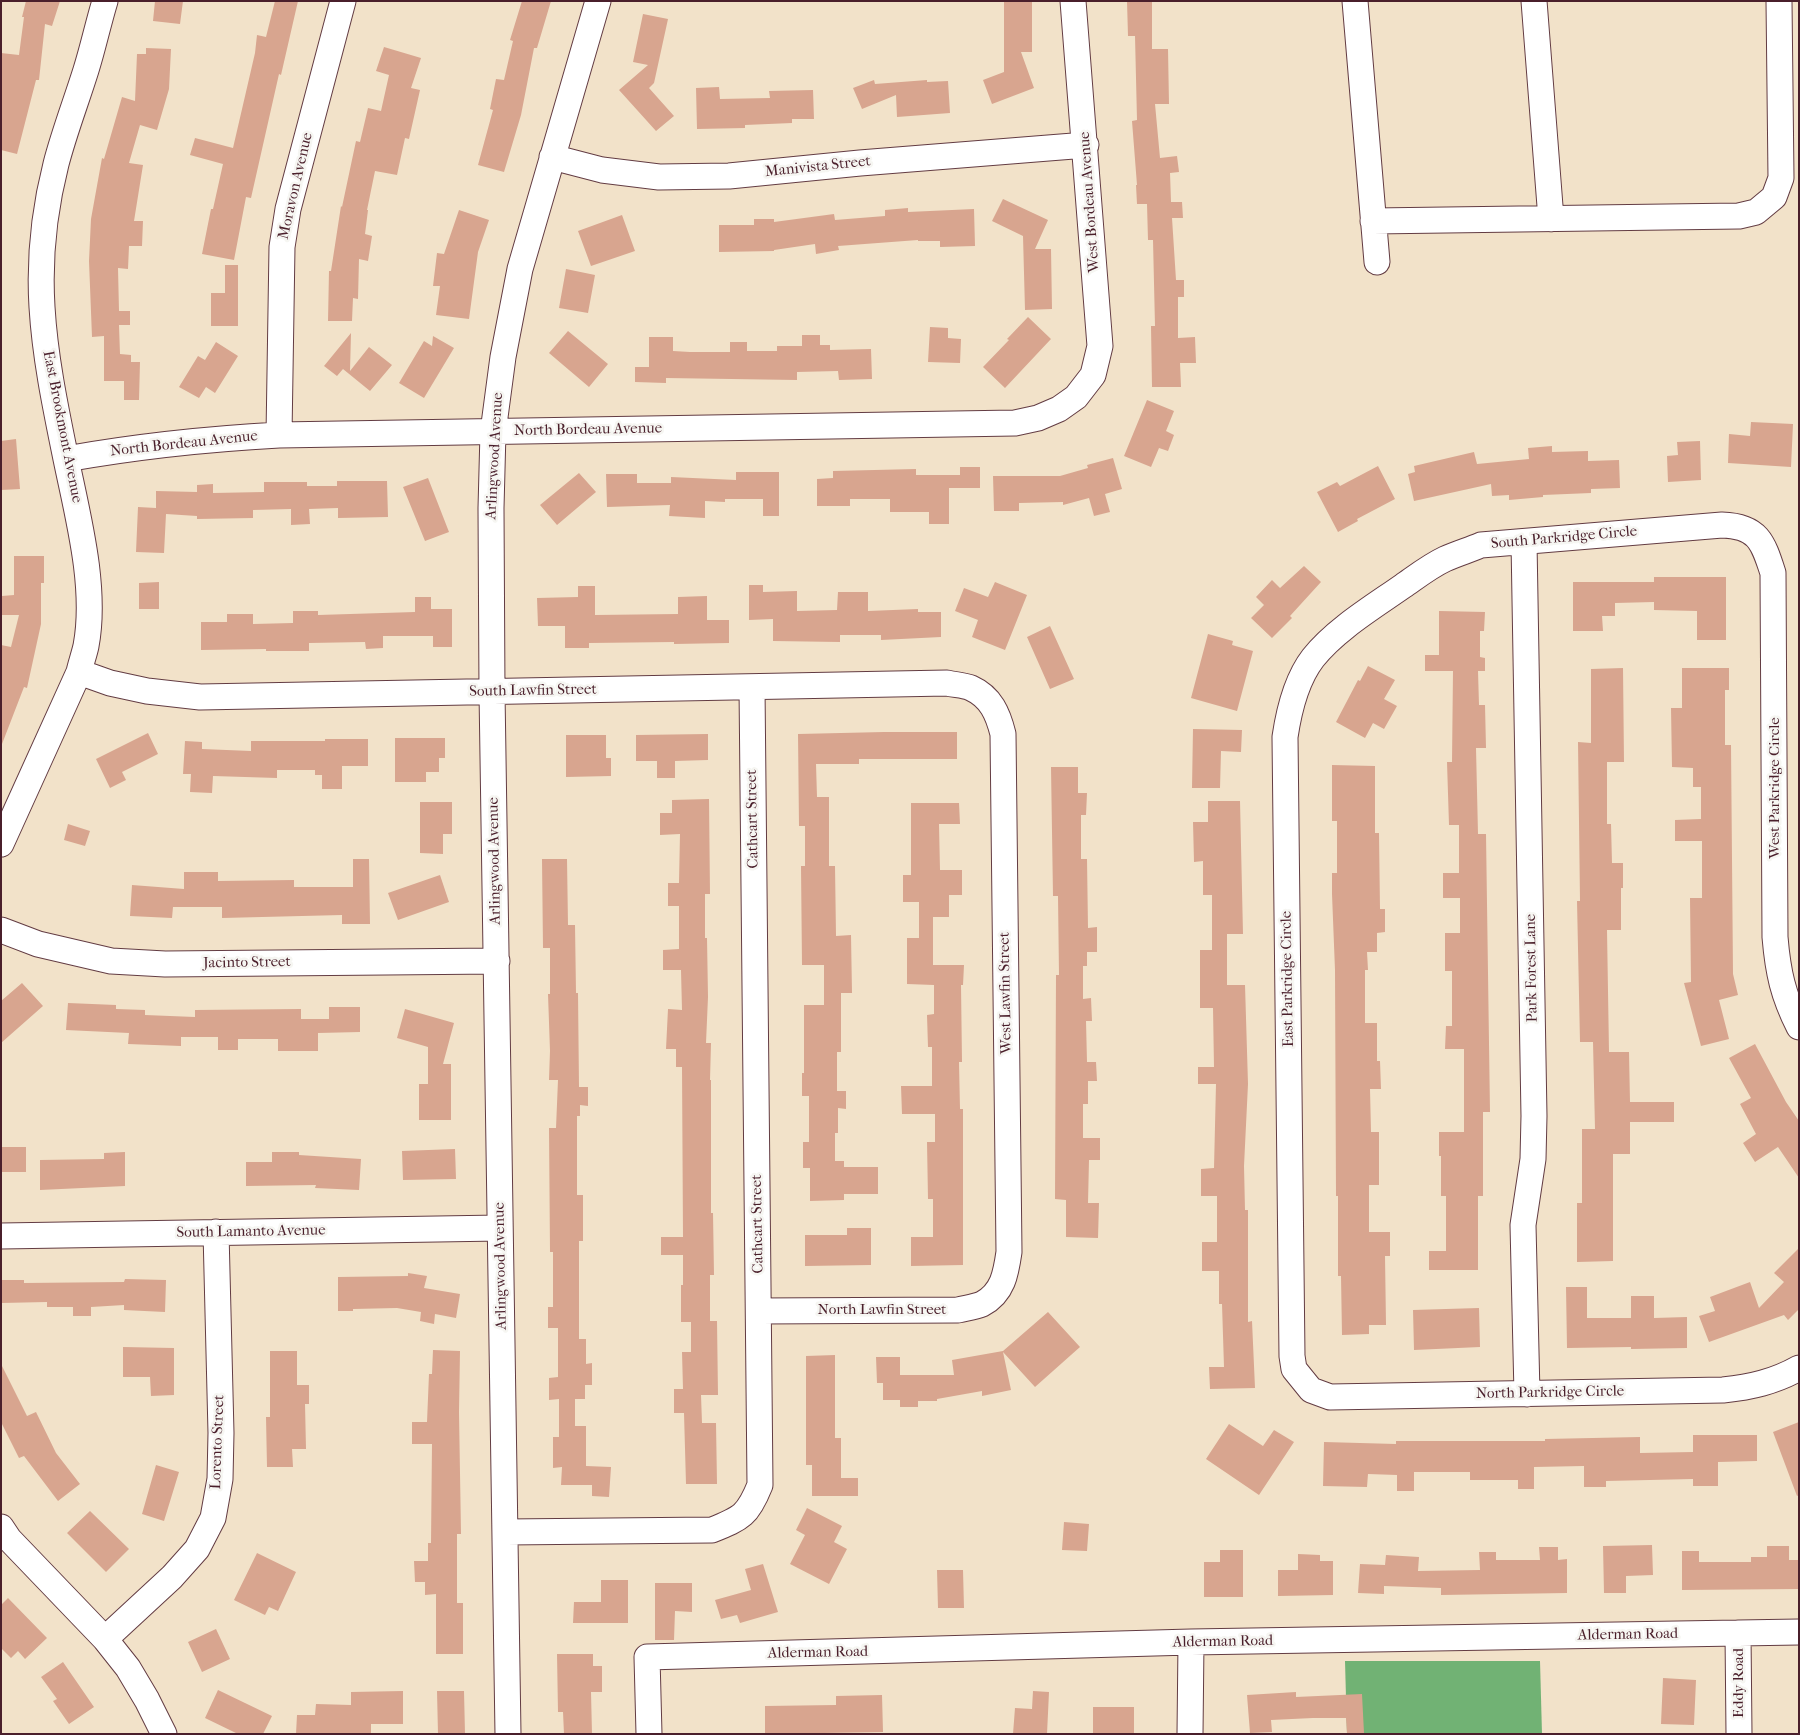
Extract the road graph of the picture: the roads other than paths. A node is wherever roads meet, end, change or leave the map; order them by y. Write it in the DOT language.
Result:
graph roads {
  1 [pos="105,1"];
  2 [pos="344,1"];
  3 [pos="598,1"];
  4 [pos="1073,1"];
  5 [pos="1355,1"];
  6 [pos="1534,1"];
  7 [pos="1779,1"];
  8 [pos="1086,145"];
  9 [pos="552,157"];
  10 [pos="1551,219"];
  11 [pos="1373,221"];
  12 [pos="1377,262"];
  13 [pos="1076,397"];
  14 [pos="494,432"];
  15 [pos="279,435"];
  16 [pos="66,459"];
  17 [pos="1524,542"];
  18 [pos="1764,546"];
  19 [pos="1372,607"];
  20 [pos="79,672"];
  21 [pos="752,687"];
  22 [pos="492,692"];
  23 [pos="987,699"];
  24 [pos="1,844"];
  25 [pos="1,930"];
  26 [pos="497,961"];
  27 [pos="1799,1027"];
  28 [pos="500,1228"];
  29 [pos="216,1232"];
  30 [pos="1,1236"];
  31 [pos="999,1290"];
  32 [pos="759,1311"];
  33 [pos="1799,1368"];
  34 [pos="1303,1381"];
  35 [pos="1527,1394"];
  36 [pos="506,1532"];
  37 [pos="4,1537"];
  38 [pos="1799,1632"];
  39 [pos="1738,1633"];
  40 [pos="105,1639"];
  41 [pos="1192,1642"];
  42 [pos="164,1734"];
  43 [pos="508,1734"];
  44 [pos="649,1734"];
  45 [pos="1190,1734"];
  46 [pos="1739,1734"];
  1 -- 16 [label="street, East Brookmont Avenue"];
  2 -- 15 [label="street, Moravon Avenue"];
  3 -- 9 [label="street, Arlingwood Avenue"];
  4 -- 8 [label="street, West Bordeau Avenue"];
  5 -- 11 [label="street"];
  6 -- 10 [label="street"];
  7 -- 10 [label="street"];
  8 -- 9 [label="street, Manivista Street"];
  8 -- 13 [label="street, West Bordeau Avenue"];
  9 -- 14 [label="street, Arlingwood Avenue"];
  10 -- 11 [label="street"];
  11 -- 12 [label="street"];
  13 -- 14 [label="street, North Bordeau Avenue"];
  14 -- 15 [label="street, North Bordeau Avenue"];
  14 -- 22 [label="street, Arlingwood Avenue"];
  15 -- 16 [label="street, North Bordeau Avenue"];
  16 -- 20 [label="street, East Brookmont Avenue"];
  17 -- 18 [label="street, South Parkridge Circle"];
  17 -- 19 [label="street, South Parkridge Circle"];
  17 -- 35 [label="street, Park Forest Lane"];
  18 -- 27 [label="street, West Parkridge Circle"];
  19 -- 34 [label="street, East Parkridge Circle"];
  20 -- 22 [label="street, South Lawfin Street"];
  20 -- 24 [label="street, East Brookmont Avenue"];
  21 -- 22 [label="street, South Lawfin Street"];
  21 -- 23 [label="street, South Lawfin Street"];
  21 -- 32 [label="street, Cathcart Street"];
  22 -- 26 [label="street, Arlingwood Avenue"];
  23 -- 31 [label="street, West Lawfin Street"];
  25 -- 26 [label="street, Jacinto Street"];
  26 -- 28 [label="street, Arlingwood Avenue"];
  28 -- 29 [label="street, South Lamanto Avenue"];
  28 -- 36 [label="street, Arlingwood Avenue"];
  29 -- 30 [label="street, South Lamanto Avenue"];
  29 -- 40 [label="street, Lorento Street"];
  31 -- 32 [label="street, North Lawfin Street"];
  32 -- 36 [label="street, Cathcart Street"];
  33 -- 35 [label="street, North Parkridge Circle"];
  34 -- 35 [label="street, North Parkridge Circle"];
  36 -- 43 [label="street, Arlingwood Avenue"];
  37 -- 40 [label="street"];
  38 -- 39 [label="street, Alderman Road"];
  39 -- 41 [label="street, Alderman Road"];
  39 -- 46 [label="street, Eddy Road"];
  40 -- 42 [label="street"];
  41 -- 44 [label="street, Alderman Road"];
  41 -- 45 [label="street"];
}
